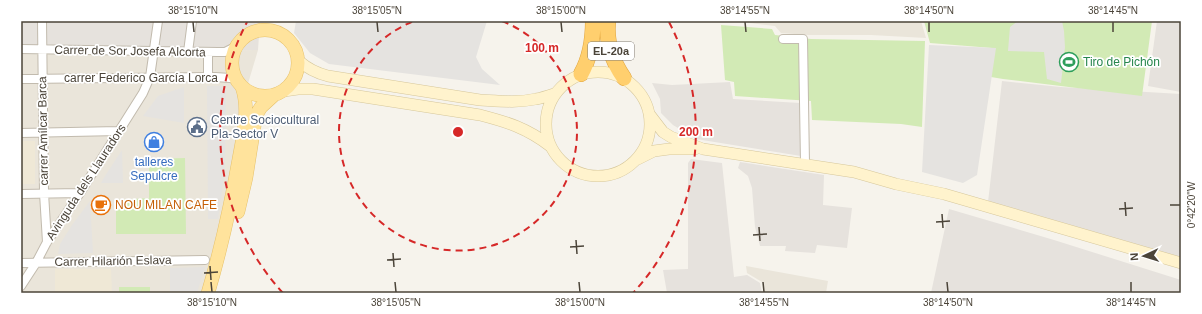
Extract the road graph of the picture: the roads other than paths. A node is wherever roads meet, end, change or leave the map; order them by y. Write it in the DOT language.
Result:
graph roads {
  1 [pos="42,21"];
  2 [pos="158,21"];
  3 [pos="192,21"];
  4 [pos="260,21"];
  5 [pos="277,21"];
  6 [pos="593,21"];
  7 [pos="608,21"];
  8 [pos="252,33"];
  9 [pos="282,35"];
  10 [pos="782,39"];
  11 [pos="237,46"];
  12 [pos="21,49"];
  13 [pos="42,50"];
  14 [pos="154,51"];
  15 [pos="188,52"];
  16 [pos="208,52"];
  17 [pos="298,61"];
  18 [pos="581,74"];
  19 [pos="150,77"];
  20 [pos="208,77"];
  21 [pos="42,78"];
  22 [pos="624,78"];
  23 [pos="21,79"];
  24 [pos="239,83"];
  25 [pos="278,94"];
  26 [pos="554,94"];
  27 [pos="650,116"];
  28 [pos="120,131"];
  29 [pos="43,132"];
  30 [pos="21,133"];
  31 [pos="550,146"];
  32 [pos="703,149"];
  33 [pos="636,159"];
  34 [pos="805,164"];
  35 [pos="896,184"];
  36 [pos="44,193"];
  37 [pos="80,193"];
  38 [pos="21,194"];
  39 [pos="47,242"];
  40 [pos="205,260"];
  41 [pos="21,263"];
  42 [pos="36,263"];
  43 [pos="1181,263"];
  44 [pos="1181,270"];
  45 [pos="21,286"];
  46 [pos="208,293"];
  47 [pos="217,293"];
  1 -- 13 [label="street, carrer Amílcar Barca"];
  2 -- 14 [label="street, Avinguda dels Llauradors"];
  3 -- 15 [label="street"];
  4 -- 8 [label="main road"];
  5 -- 9 [label="main road"];
  6 -- 18 [label="highway, EL-20a"];
  7 -- 22 [label="highway, EL-20a"];
  8 -- 9 [label="main road"];
  8 -- 11 [label="main road"];
  9 -- 17 [label="main road"];
  10 -- 34 [label="street"];
  11 -- 16 [label="street, Carrer de Sor Josefa Alcorta"];
  11 -- 24 [label="main road"];
  12 -- 13 [label="street, Carrer de Sor Josefa Alcorta"];
  13 -- 14 [label="street, Carrer de Sor Josefa Alcorta"];
  13 -- 21 [label="street, carrer Amílcar Barca"];
  14 -- 15 [label="street, Carrer de Sor Josefa Alcorta"];
  14 -- 19 [label="street, Avinguda dels Llauradors"];
  15 -- 16 [label="street, Carrer de Sor Josefa Alcorta"];
  16 -- 20 [label="street"];
  17 -- 25 [label="main road"];
  17 -- 26 [label="main road, EL-20a"];
  18 -- 22 [label="main road, EL-20a"];
  18 -- 26 [label="main road, EL-20a"];
  19 -- 20 [label="street, carrer Federico García Lorca"];
  19 -- 21 [label="street, carrer Federico García Lorca"];
  19 -- 28 [label="street, Avinguda dels Llauradors"];
  20 -- 24 [label="street, carrer Federico García Lorca"];
  21 -- 23 [label="street, carrer Federico García Lorca"];
  21 -- 29 [label="street, carrer Amílcar Barca"];
  22 -- 27 [label="main road, EL-20a"];
  24 -- 25 [label="main road"];
  24 -- 46 [label="main road"];
  25 -- 31 [label="main road, EL-20a"];
  25 -- 47 [label="main road"];
  26 -- 31 [label="main road, EL-20a"];
  27 -- 32 [label="main road"];
  27 -- 33 [label="main road, EL-20a"];
  28 -- 29 [label="street"];
  28 -- 37 [label="street, Avinguda dels Llauradors"];
  29 -- 30 [label="street"];
  29 -- 36 [label="street, carrer Amílcar Barca"];
  31 -- 33 [label="main road, EL-20a"];
  32 -- 33 [label="main road"];
  32 -- 34 [label="main road"];
  34 -- 35 [label="main road"];
  35 -- 43 [label="main road"];
  35 -- 44 [label="main road"];
  36 -- 37 [label="street"];
  36 -- 38 [label="street"];
  36 -- 39 [label="street, carrer Amílcar Barca"];
  37 -- 39 [label="street, Avinguda dels Llauradors"];
  39 -- 42 [label="street, Avinguda dels Llauradors"];
  40 -- 42 [label="street, Carrer Hilarión Eslava"];
  41 -- 42 [label="street, Carrer Hilarión Eslava"];
  42 -- 45 [label="street, Avinguda dels Llauradors"];
}
